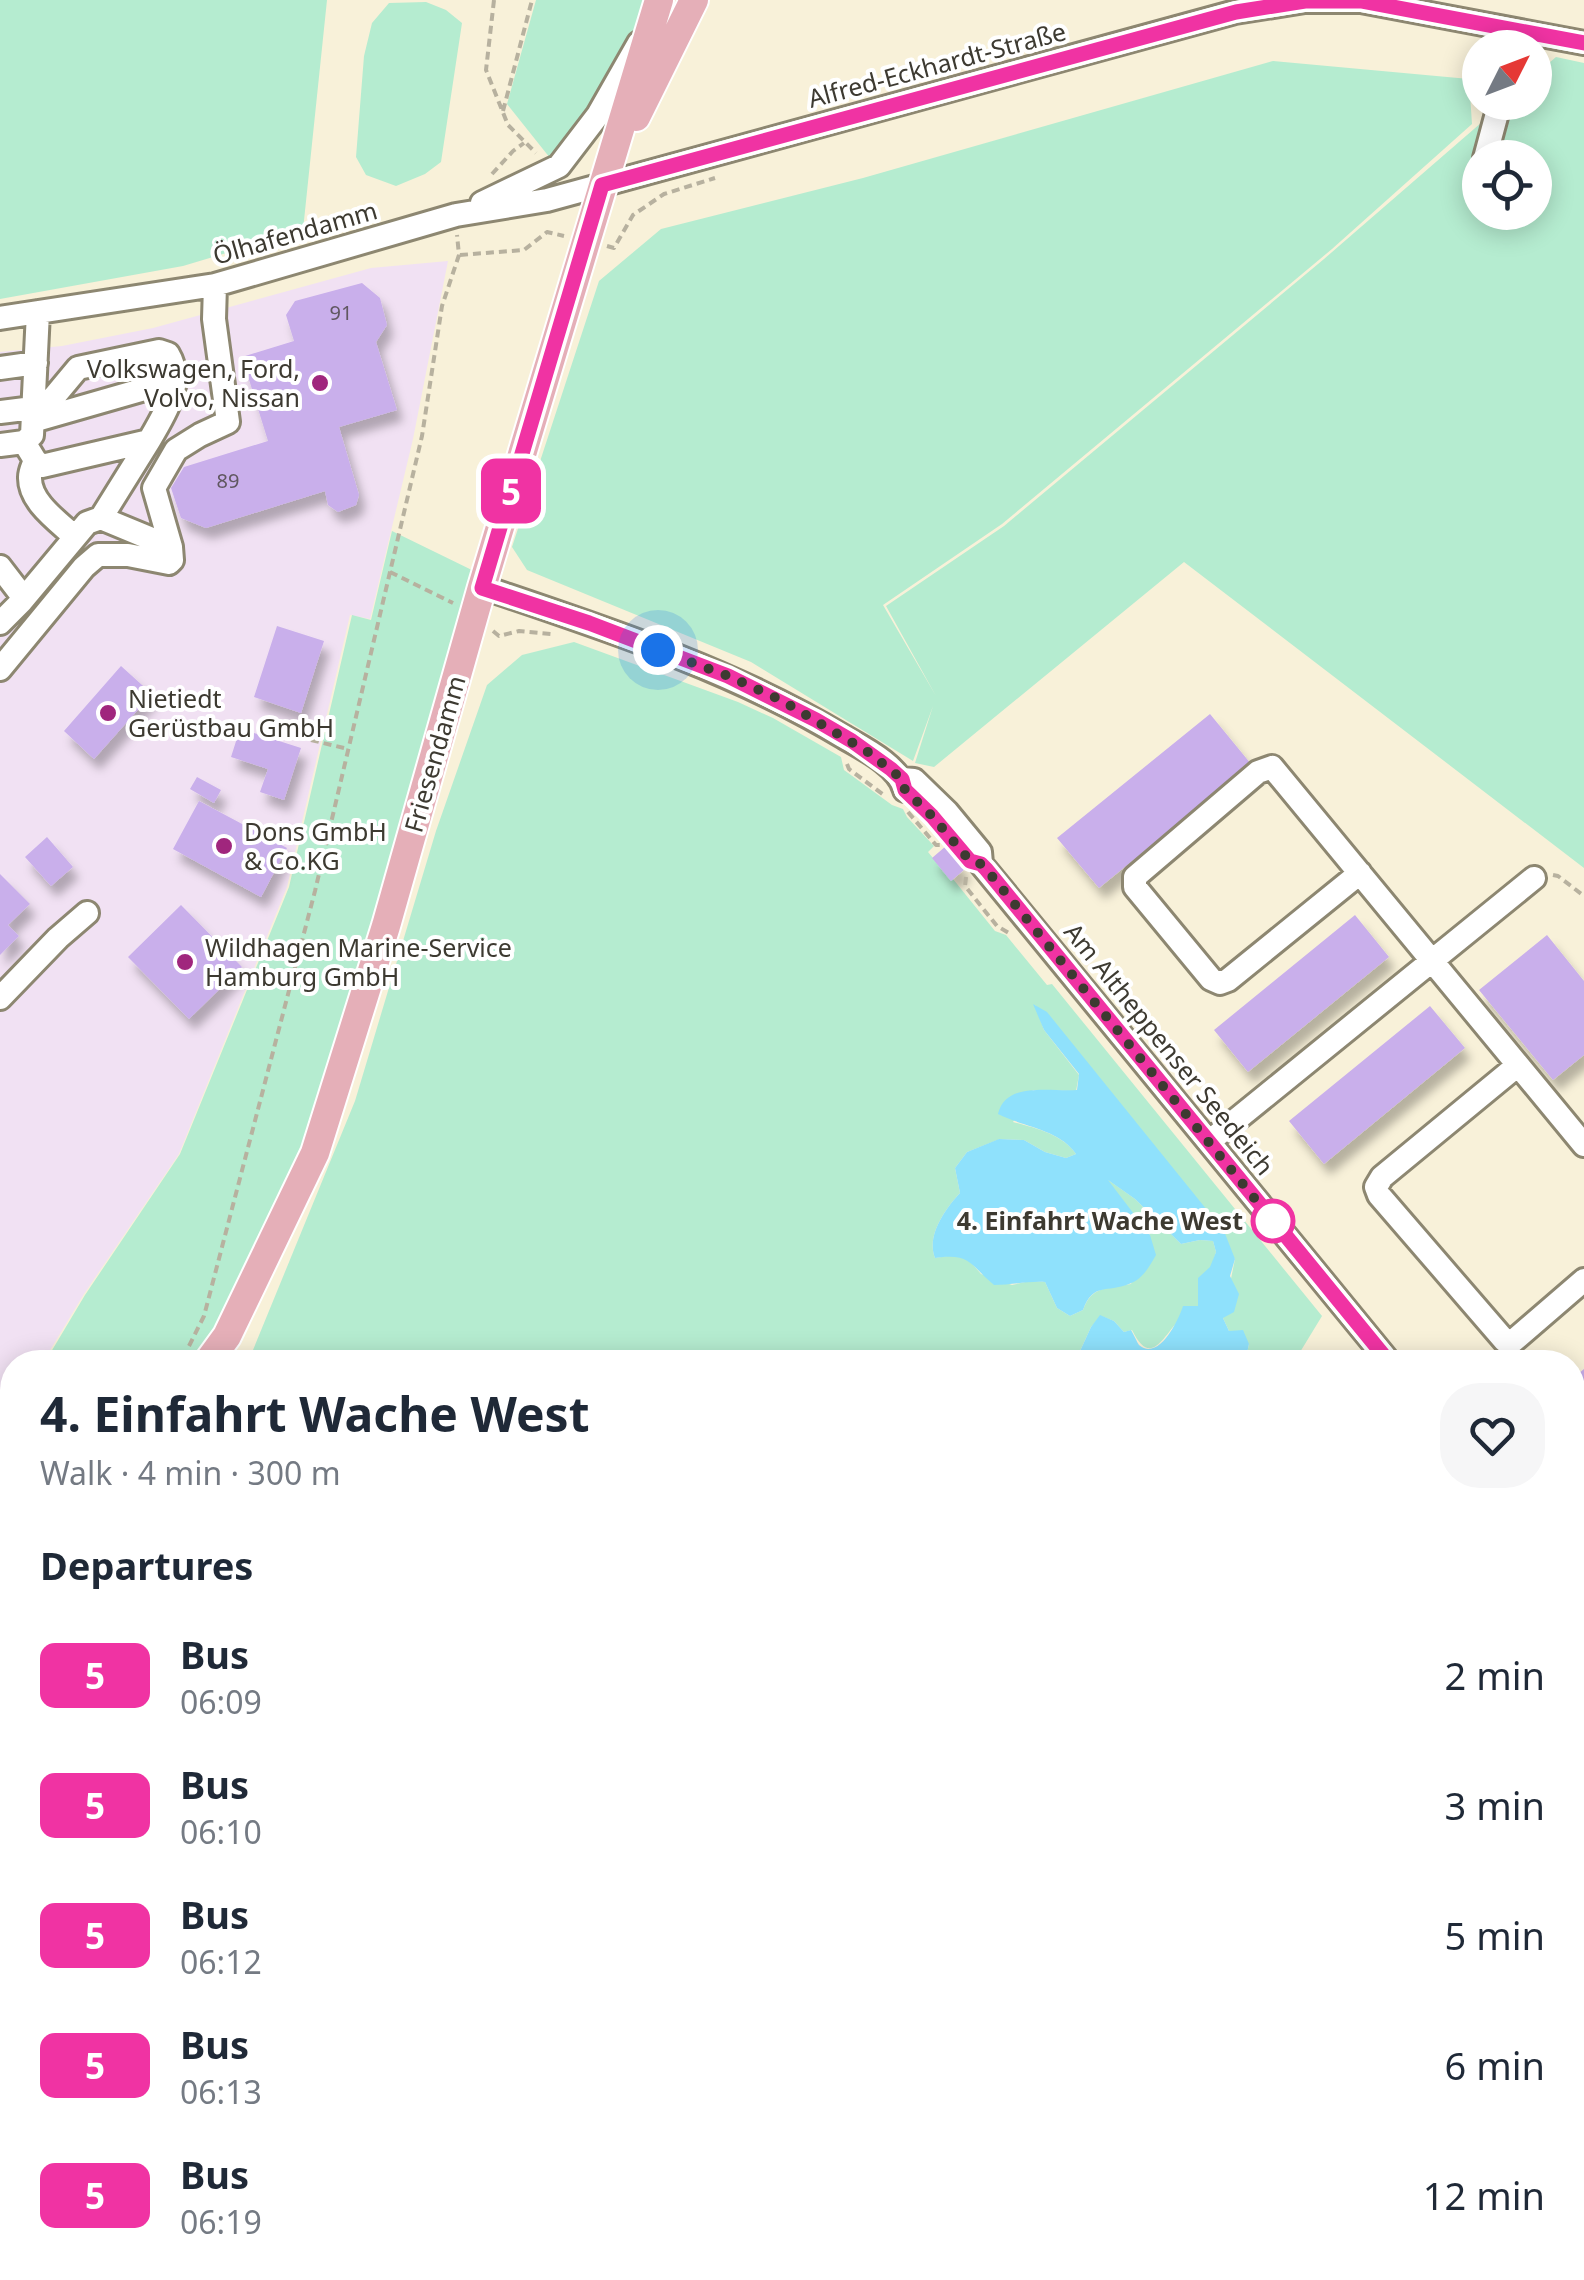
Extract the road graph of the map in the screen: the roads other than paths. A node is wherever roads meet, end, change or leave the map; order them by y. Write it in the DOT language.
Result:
graph roads {
  1 [pos="694,0"];
  2 [pos="656,9"];
  3 [pos="1480,30"];
  4 [pos="1552,41"];
  5 [pos="1584,42"];
  6 [pos="602,185"];
  7 [pos="456,215"];
  8 [pos="215,285"];
  9 [pos="38,312"];
  10 [pos="0,318"];
  11 [pos="36,363"];
  12 [pos="0,368"];
  13 [pos="176,380"];
  14 [pos="0,412"];
  15 [pos="31,433"];
  16 [pos="149,440"];
  17 [pos="0,445"];
  18 [pos="102,518"];
  19 [pos="75,538"];
  20 [pos="171,547"];
  21 [pos="0,566"];
  22 [pos="479,601"];
  23 [pos="20,602"];
  24 [pos="0,623"];
  25 [pos="0,669"];
  26 [pos="1360,873"];
  27 [pos="1534,878"];
  28 [pos="87,913"];
  29 [pos="1431,960"];
  30 [pos="0,998"];
  31 [pos="1518,1065"];
  32 [pos="1210,1141"];
  33 [pos="1584,1145"];
  34 [pos="1584,1280"];
  35 [pos="208,1350"];
  36 [pos="1379,1350"];
  1 -- 6 [label="main road, Friesendamm"];
  2 -- 6 [label="main road, Friesendamm"];
  2 -- 7 [label="street, Friesendamm"];
  3 -- 6 [label="street, Alfred-Eckhardt-Straße"];
  4 -- 5 [label="street, Alfred-Eckhardt-Straße"];
  6 -- 7 [label="street, Ölhafendamm"];
  6 -- 22 [label="main road, Friesendamm"];
  7 -- 8 [label="street, Ölhafendamm"];
  8 -- 9 [label="street, Ölhafendamm"];
  8 -- 20 [label="street"];
  9 -- 10 [label="street, Ölhafendamm"];
  9 -- 11 [label="street"];
  11 -- 12 [label="street"];
  11 -- 15 [label="street"];
  13 -- 15 [label="street"];
  13 -- 15 [label="street"];
  13 -- 16 [label="street"];
  14 -- 15 [label="street"];
  15 -- 16 [label="street"];
  15 -- 17 [label="street"];
  15 -- 19 [label="street"];
  16 -- 18 [label="street"];
  18 -- 19 [label="street"];
  18 -- 20 [label="street"];
  19 -- 23 [label="street"];
  20 -- 25 [label="street"];
  21 -- 23 [label="street"];
  22 -- 32 [label="street, Am Altheppenser Seedeich"];
  22 -- 35 [label="main road, Friesendamm"];
  23 -- 24 [label="street"];
  26 -- 26 [label="street"];
  26 -- 29 [label="street"];
  27 -- 29 [label="street"];
  28 -- 30 [label="street"];
  29 -- 31 [label="street"];
  29 -- 32 [label="street"];
  31 -- 33 [label="street"];
  31 -- 34 [label="street"];
  32 -- 36 [label="street, Am Altheppenser Seedeich"];
}
